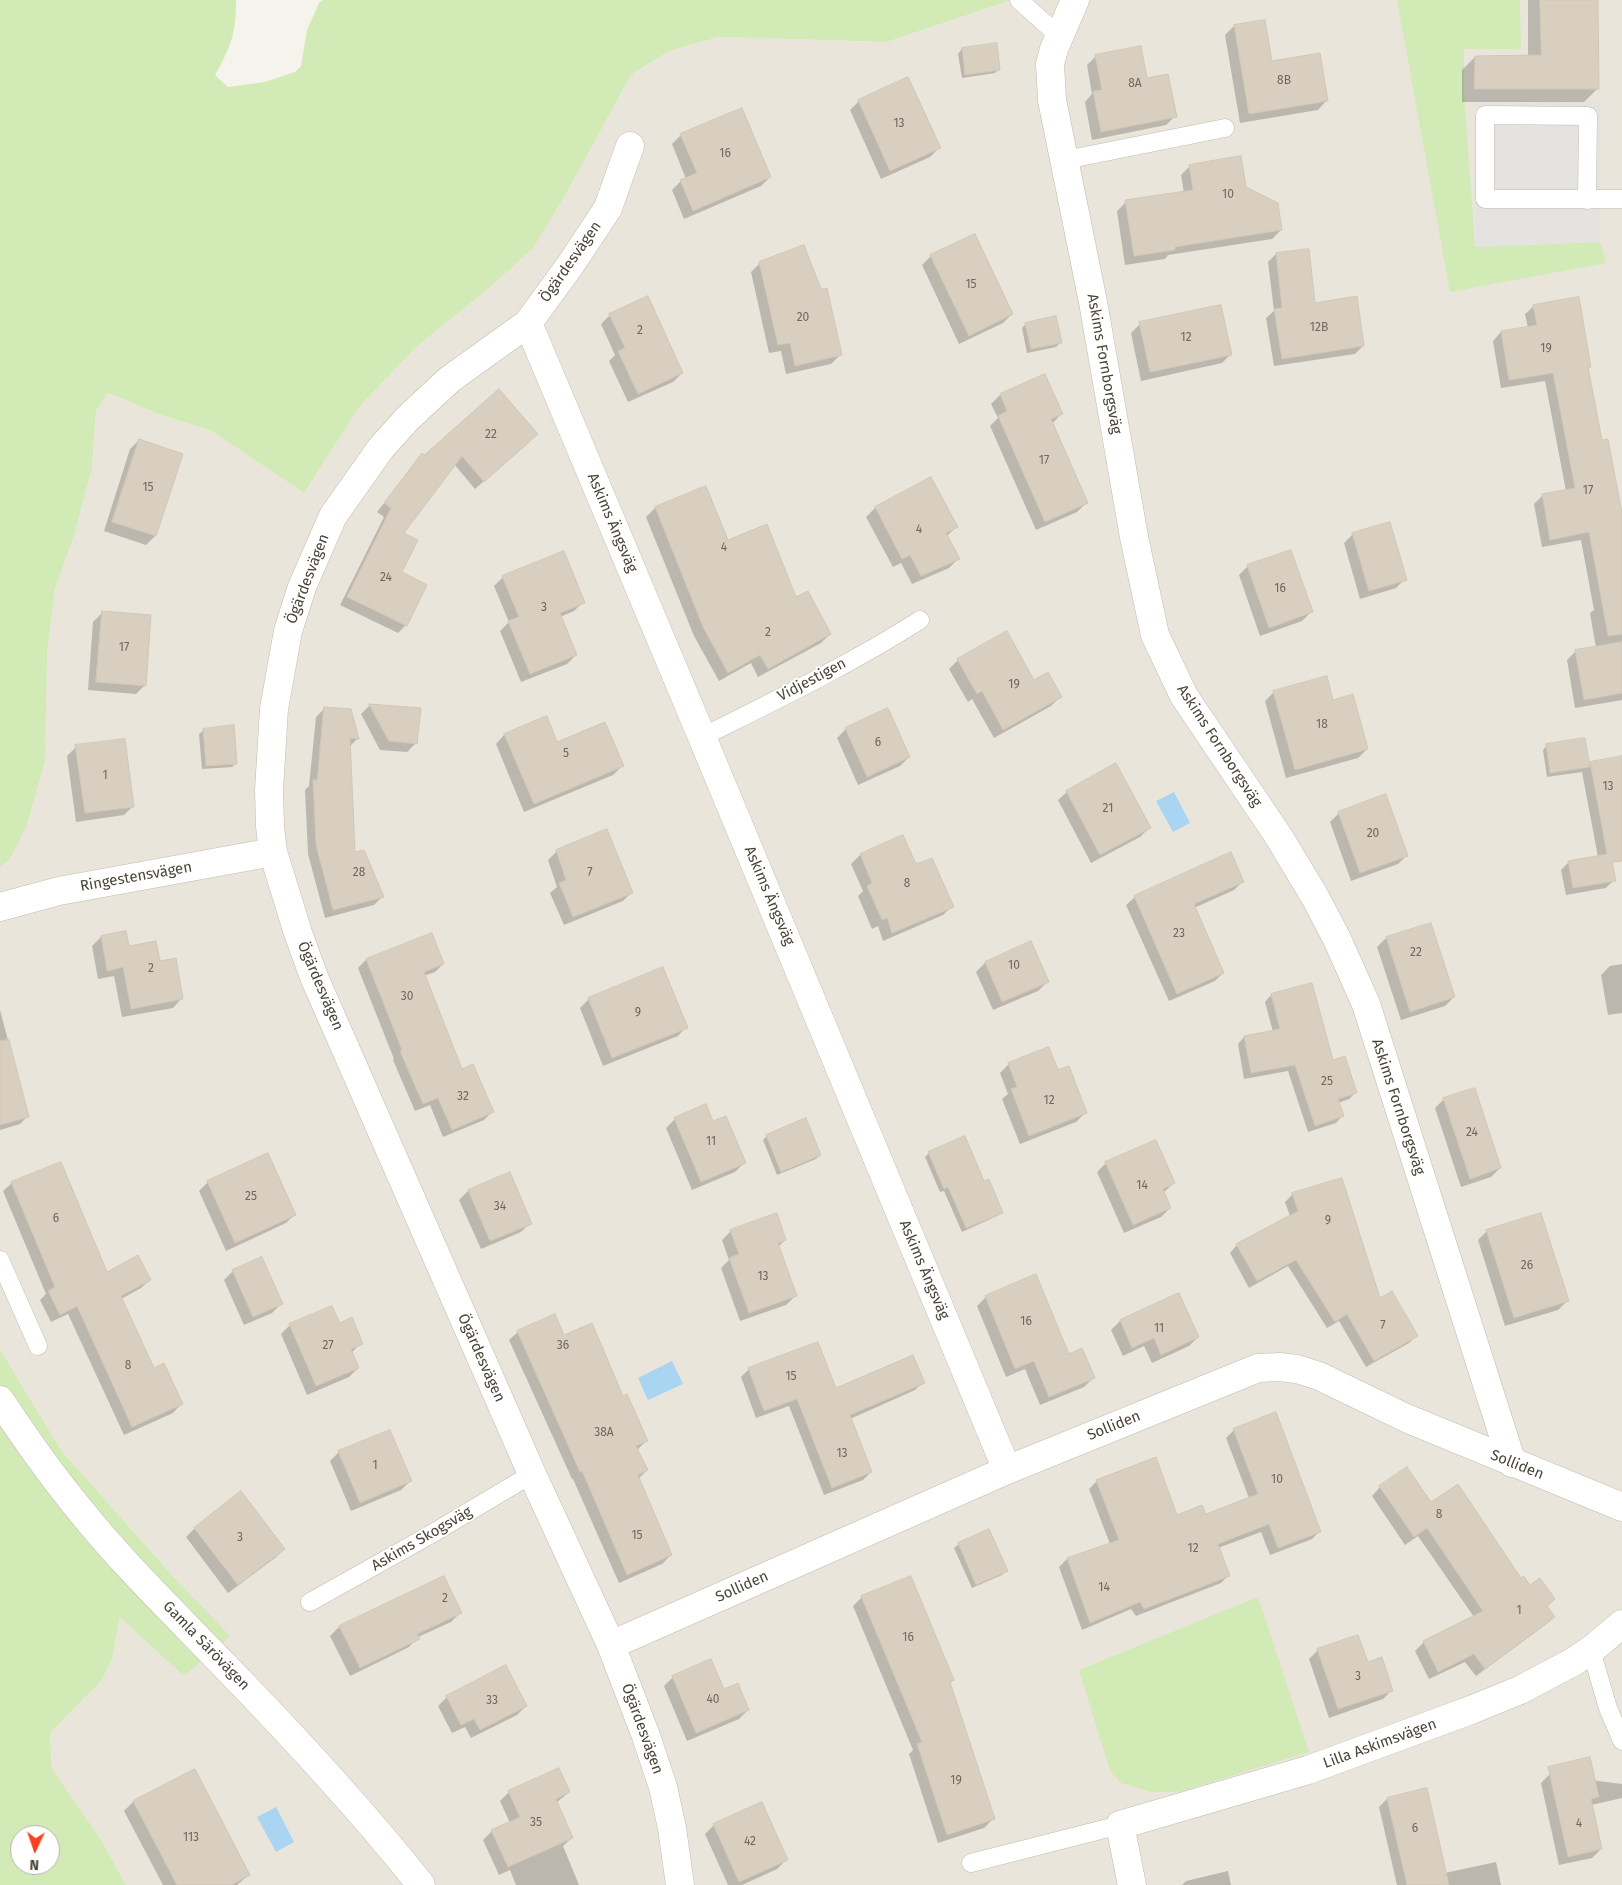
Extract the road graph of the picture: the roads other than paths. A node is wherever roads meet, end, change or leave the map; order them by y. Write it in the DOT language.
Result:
graph roads {
  1 [pos="1019,0"];
  2 [pos="1074,0"];
  3 [pos="1059,36"];
  4 [pos="1225,128"];
  5 [pos="630,146"];
  6 [pos="1065,160"];
  7 [pos="1622,199"];
  8 [pos="1588,200"];
  9 [pos="528,323"];
  10 [pos="920,620"];
  11 [pos="702,737"];
  12 [pos="273,852"];
  13 [pos="0,907"];
  14 [pos="0,1260"];
  15 [pos="38,1346"];
  16 [pos="0,1400"];
  17 [pos="1512,1463"];
  18 [pos="1007,1470"];
  19 [pos="532,1474"];
  20 [pos="1622,1507"];
  21 [pos="310,1602"];
  22 [pos="1622,1624"];
  23 [pos="611,1645"];
  24 [pos="1592,1650"];
  25 [pos="1622,1741"];
  26 [pos="1120,1825"];
  27 [pos="971,1863"];
  28 [pos="421,1885"];
  29 [pos="680,1885"];
  30 [pos="1132,1885"];
  1 -- 3 [label="lane"];
  2 -- 3 [label="street, Askims Fornborgsväg"];
  3 -- 6 [label="street, Askims Fornborgsväg"];
  4 -- 6 [label="lane"];
  5 -- 9 [label="street, Ögärdesvägen"];
  6 -- 17 [label="street, Askims Fornborgsväg"];
  7 -- 8 [label="lane"];
  8 -- 8 [label="lane"];
  9 -- 11 [label="street, Askims Ängsväg"];
  9 -- 12 [label="street, Ögärdesvägen"];
  10 -- 11 [label="lane, Vidjestigen"];
  11 -- 18 [label="street, Askims Ängsväg"];
  12 -- 13 [label="street, Ringestensvägen"];
  12 -- 19 [label="street, Ögärdesvägen"];
  14 -- 15 [label="lane"];
  16 -- 28 [label="street, Gamla Särövägen"];
  17 -- 18 [label="street, Solliden"];
  17 -- 20 [label="street, Solliden"];
  18 -- 23 [label="street, Solliden"];
  19 -- 21 [label="lane, Askims Skogsväg"];
  19 -- 23 [label="street, Ögärdesvägen"];
  22 -- 24 [label="street, Lilla Askimsvägen"];
  23 -- 29 [label="street, Ögärdesvägen"];
  24 -- 25 [label="lane"];
  24 -- 26 [label="street, Lilla Askimsvägen"];
  26 -- 27 [label="lane"];
  26 -- 30 [label="street"];
}
